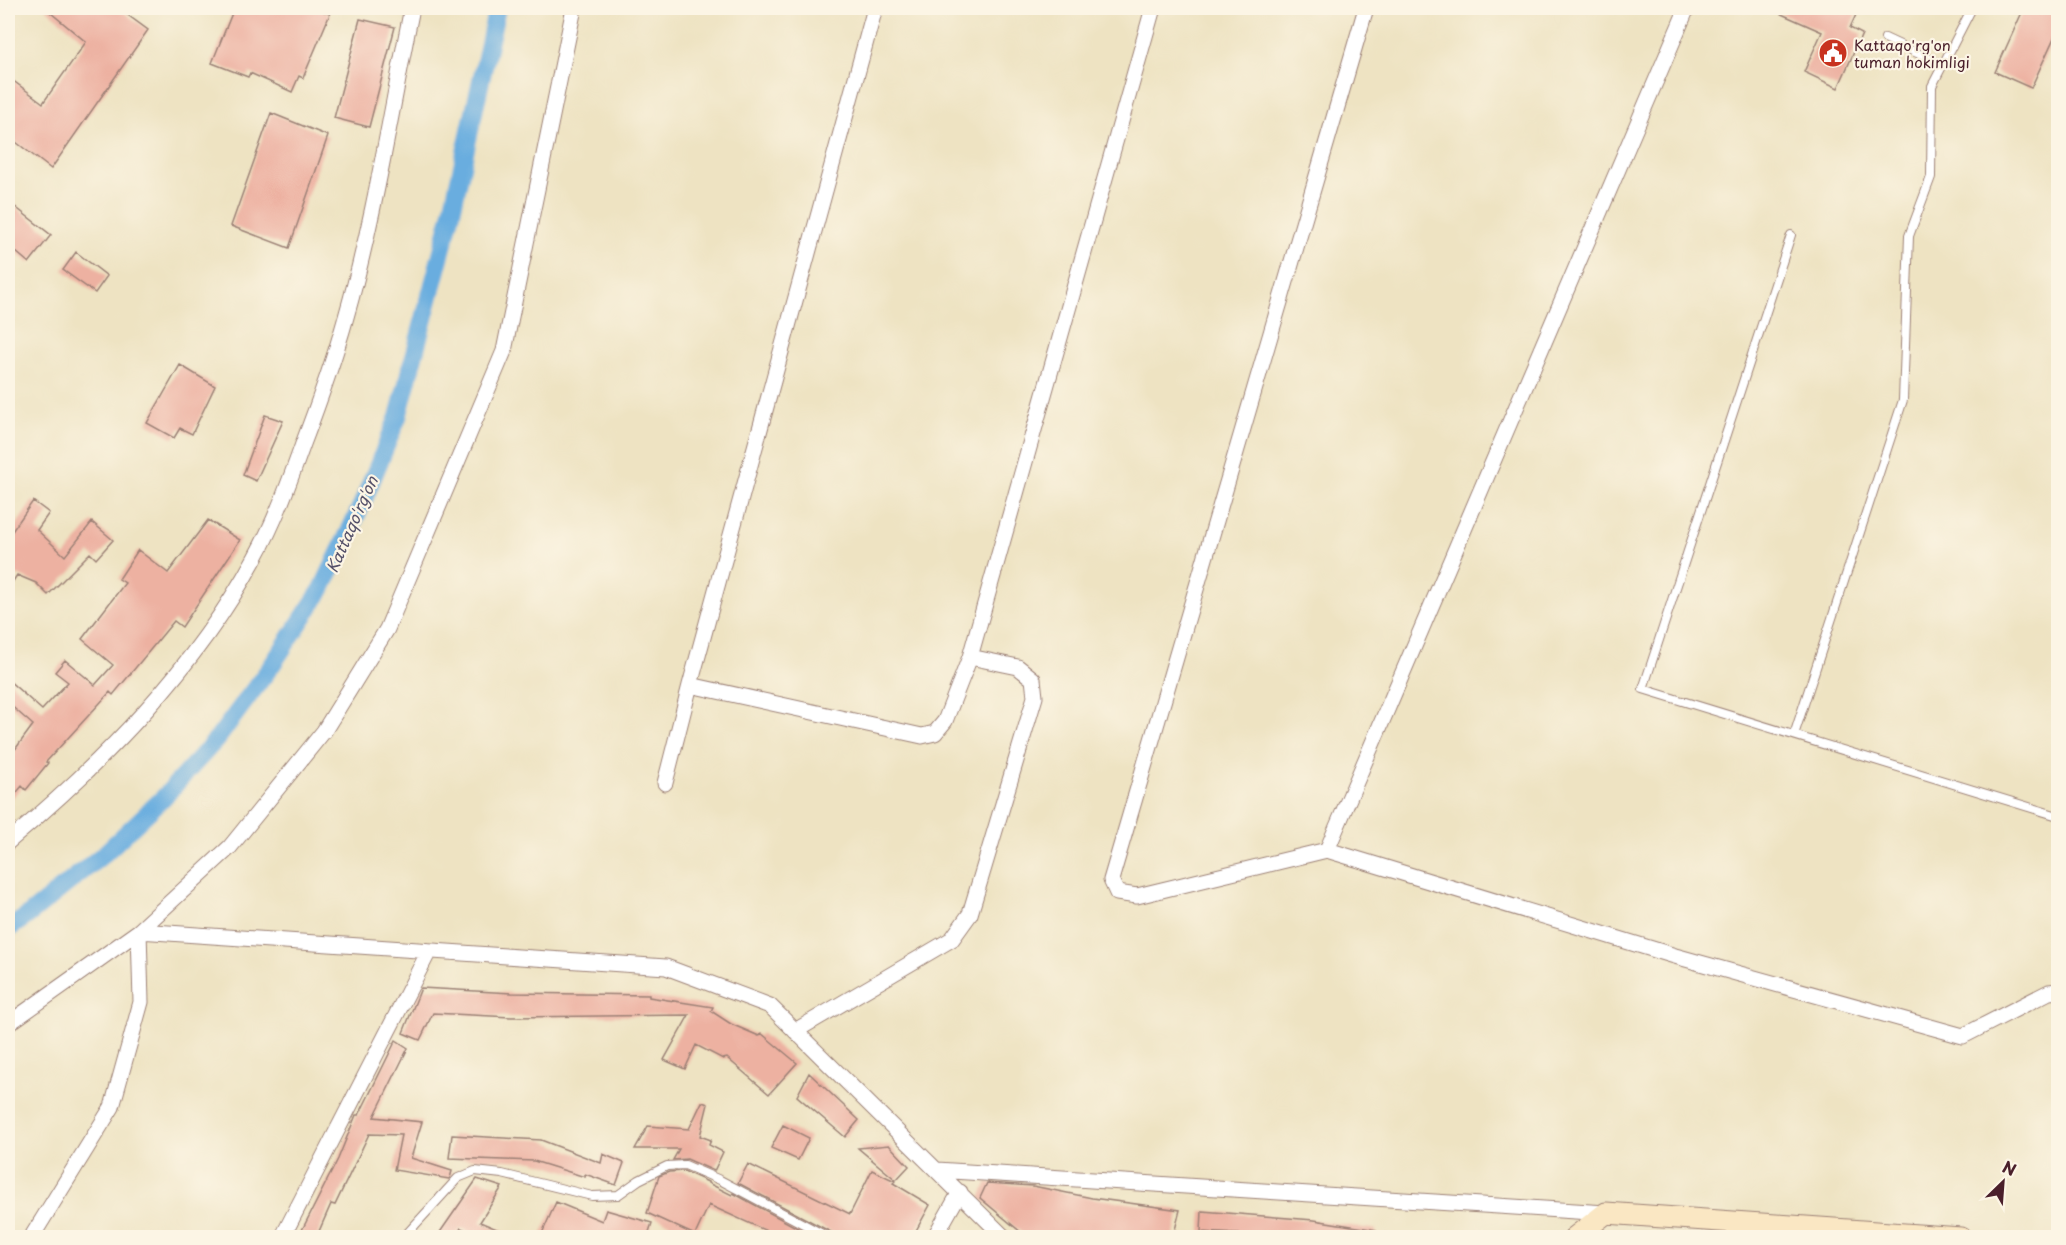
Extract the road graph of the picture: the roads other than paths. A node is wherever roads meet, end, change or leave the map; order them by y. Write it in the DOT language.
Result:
graph roads {
  1 [pos="412,8"];
  2 [pos="574,8"];
  3 [pos="875,8"];
  4 [pos="1154,8"];
  5 [pos="1366,8"];
  6 [pos="1687,8"];
  7 [pos="1972,8"];
  8 [pos="1885,38"];
  9 [pos="1943,65"];
  10 [pos="1791,235"];
  11 [pos="970,657"];
  12 [pos="690,685"];
  13 [pos="1794,735"];
  14 [pos="665,783"];
  15 [pos="2058,816"];
  16 [pos="8,841"];
  17 [pos="1327,850"];
  18 [pos="139,931"];
  19 [pos="429,951"];
  20 [pos="2058,991"];
  21 [pos="8,1024"];
  22 [pos="795,1030"];
  23 [pos="937,1170"];
  24 [pos="960,1192"];
  25 [pos="1606,1213"];
  26 [pos="31,1238"];
  27 [pos="282,1238"];
  28 [pos="403,1238"];
  29 [pos="830,1238"];
  30 [pos="934,1238"];
  31 [pos="1005,1238"];
  32 [pos="1574,1238"];
  33 [pos="1961,1238"];
  1 -- 16 [label="street"];
  2 -- 18 [label="street"];
  3 -- 12 [label="street"];
  4 -- 11 [label="street"];
  5 -- 17 [label="street"];
  6 -- 17 [label="street"];
  7 -- 9 [label="lane"];
  8 -- 9 [label="lane"];
  9 -- 13 [label="lane"];
  10 -- 13 [label="lane"];
  11 -- 12 [label="street"];
  11 -- 22 [label="street"];
  12 -- 14 [label="street"];
  13 -- 15 [label="lane"];
  17 -- 20 [label="street"];
  18 -- 19 [label="street"];
  18 -- 21 [label="street"];
  18 -- 26 [label="street"];
  19 -- 22 [label="street"];
  19 -- 27 [label="street"];
  22 -- 23 [label="street"];
  23 -- 24 [label="street"];
  23 -- 25 [label="street"];
  24 -- 30 [label="street"];
  24 -- 31 [label="street"];
  25 -- 32 [label="street"];
  25 -- 33 [label="street"];
  28 -- 29 [label="lane"];
}
